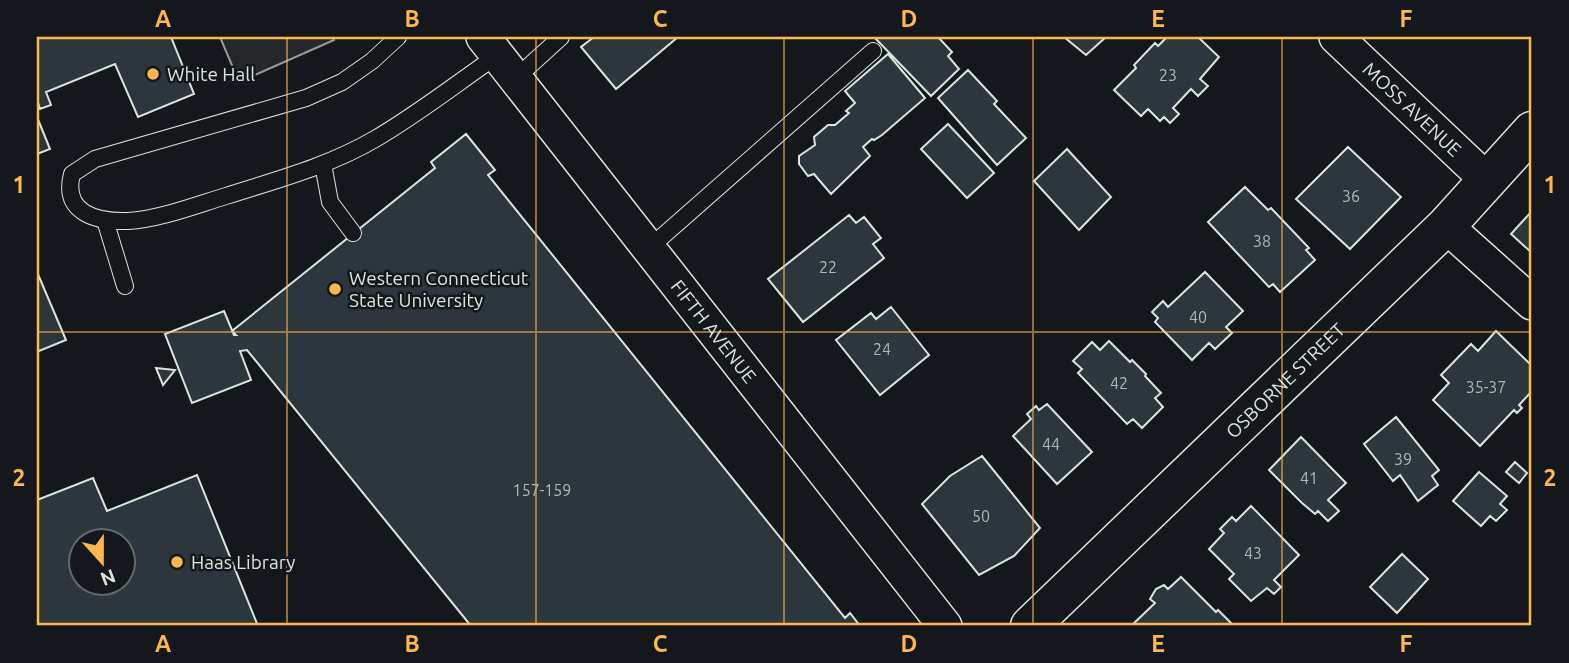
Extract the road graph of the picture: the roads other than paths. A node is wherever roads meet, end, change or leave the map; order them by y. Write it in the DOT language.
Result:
graph roads {
  1 [pos="398,37"];
  2 [pos="561,37"];
  3 [pos="1336,37"];
  4 [pos="873,51"];
  5 [pos="499,57"];
  6 [pos="1532,131"];
  7 [pos="323,164"];
  8 [pos="1488,181"];
  9 [pos="105,220"];
  10 [pos="1447,226"];
  11 [pos="354,233"];
  12 [pos="648,249"];
  13 [pos="125,286"];
  14 [pos="1532,303"];
  15 [pos="944,626"];
  16 [pos="1030,626"];
  1 -- 9 [label="lane"];
  2 -- 5 [label="lane"];
  3 -- 8 [label="street, MOSS AVENUE"];
  4 -- 12 [label="lane"];
  5 -- 7 [label="lane"];
  5 -- 12 [label="street, FIFTH AVENUE"];
  6 -- 8 [label="main road, OSBORNE STREET"];
  7 -- 9 [label="lane"];
  7 -- 11 [label="lane"];
  8 -- 10 [label="main road, OSBORNE STREET"];
  9 -- 13 [label="lane"];
  10 -- 14 [label="street"];
  10 -- 16 [label="main road, OSBORNE STREET"];
  12 -- 15 [label="street, FIFTH AVENUE"];
}
